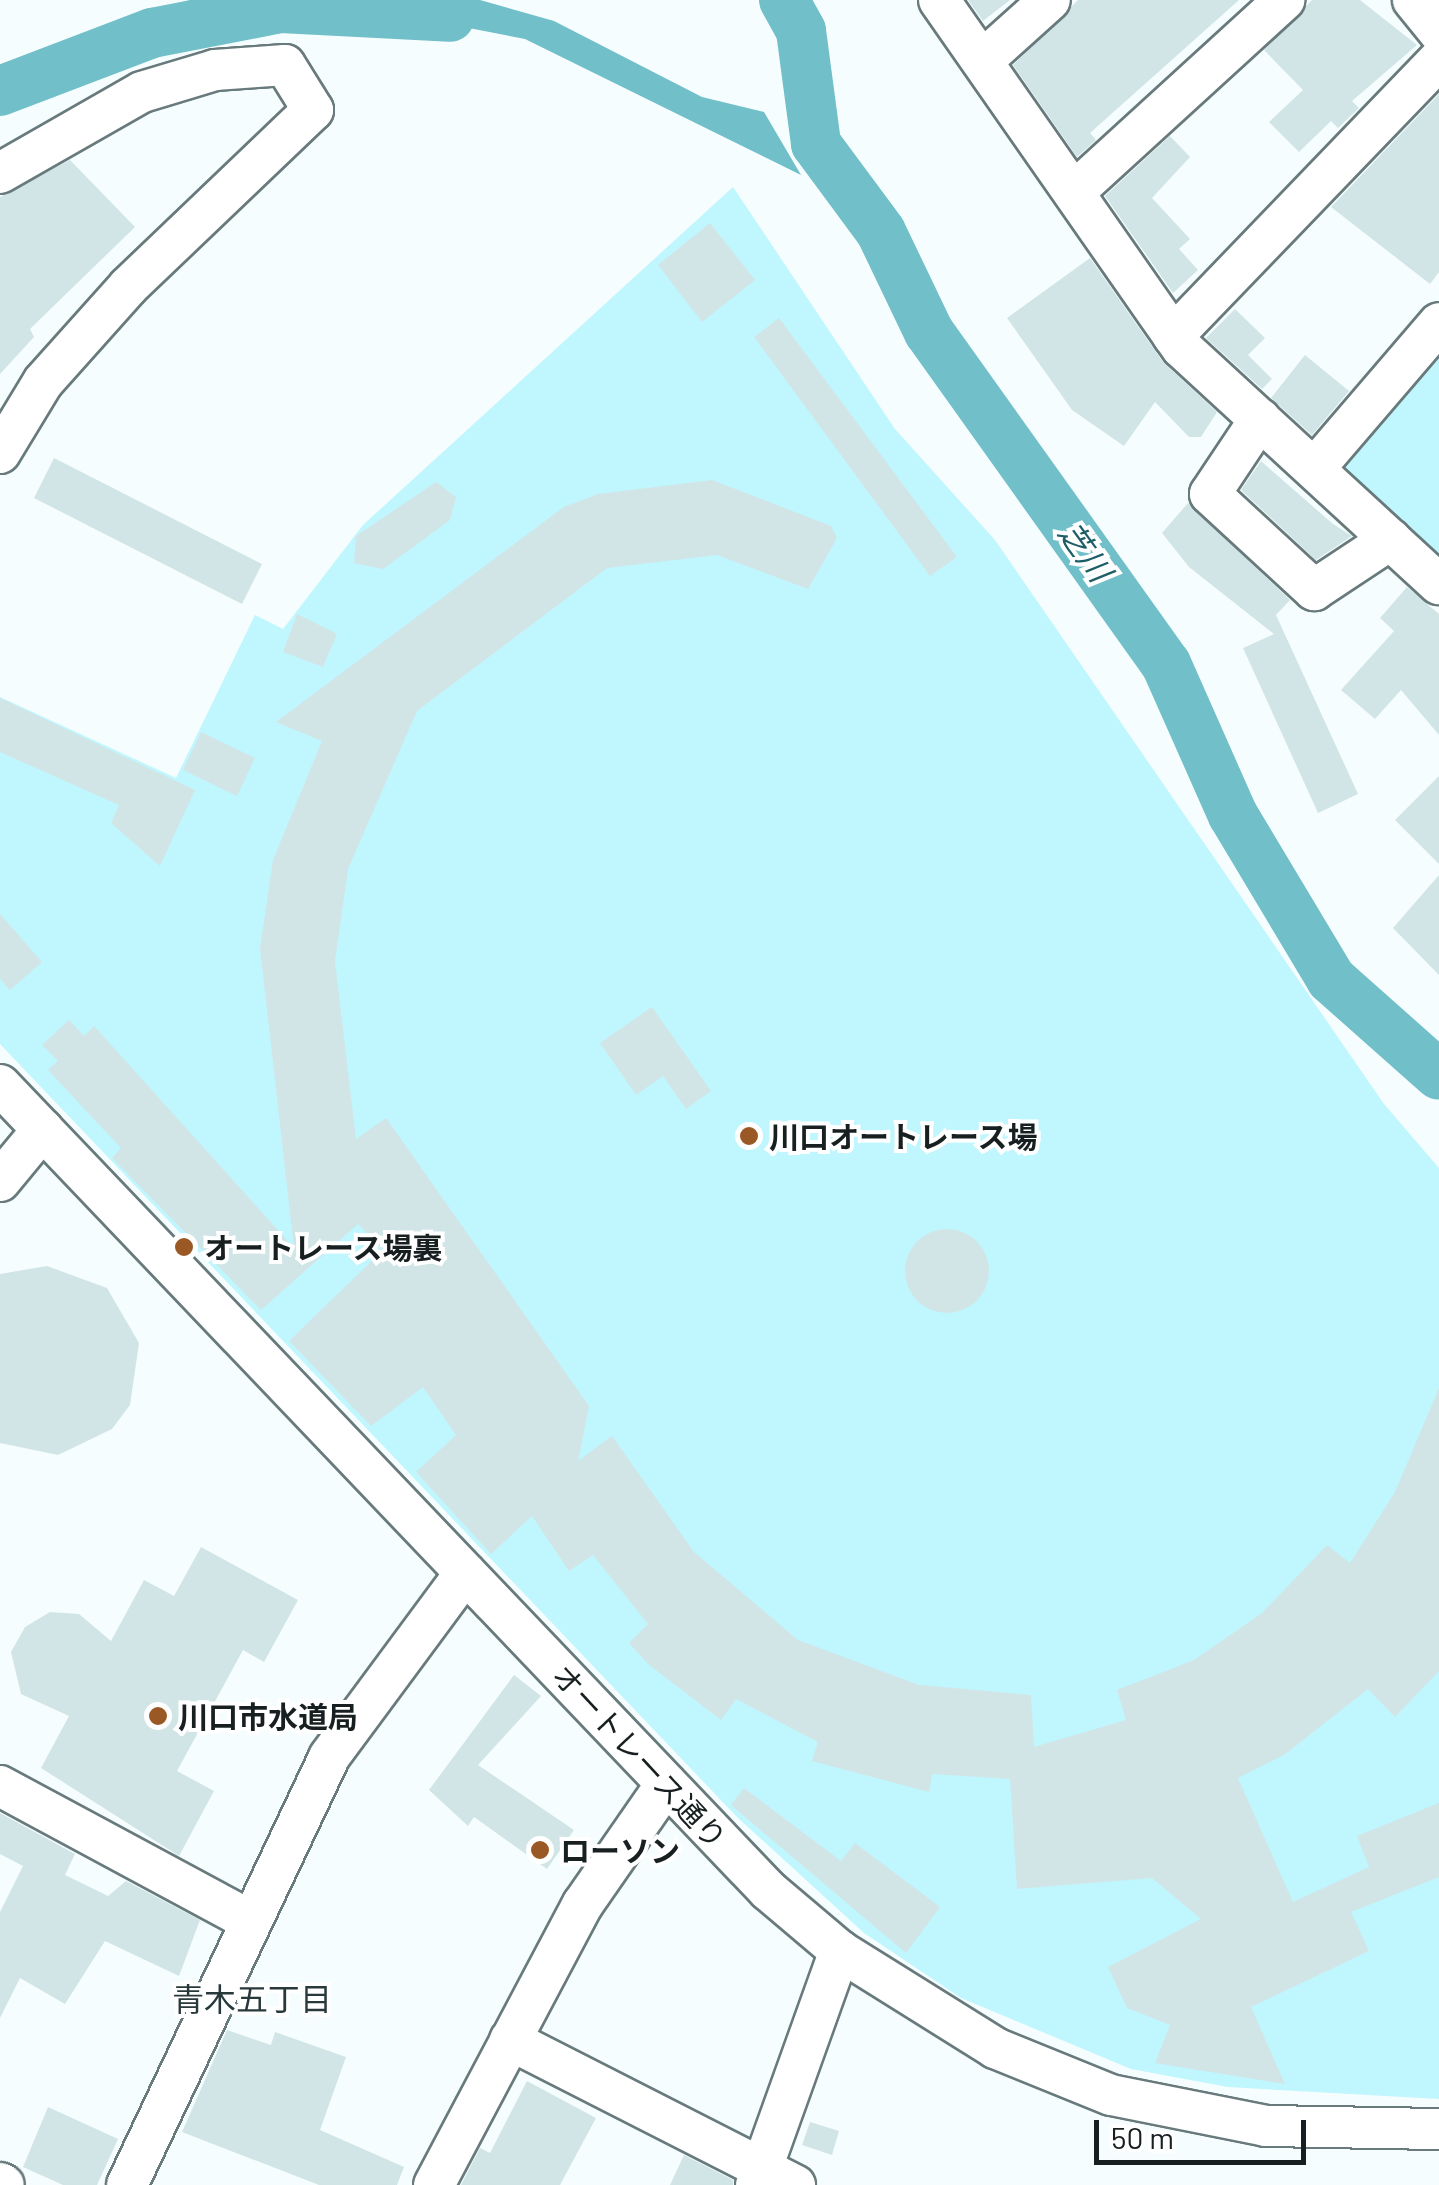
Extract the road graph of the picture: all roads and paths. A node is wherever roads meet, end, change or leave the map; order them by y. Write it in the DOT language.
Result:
graph roads {
  1 [pos="939,0"];
  2 [pos="1050,0"];
  3 [pos="1284,0"];
  4 [pos="1413,0"];
  5 [pos="1439,32"];
  6 [pos="1439,60"];
  7 [pos="982,61"];
  8 [pos="0,173"];
  9 [pos="1074,192"];
  10 [pos="1439,323"];
  11 [pos="1173,336"];
  12 [pos="1260,419"];
  13 [pos="0,453"];
  14 [pos="1314,469"];
  15 [pos="1391,539"];
  16 [pos="1439,584"];
  17 [pos="0,1086"];
  18 [pos="43,1129"];
  19 [pos="0,1181"];
  20 [pos="465,1572"];
  21 [pos="666,1784"];
  22 [pos="0,1786"];
  23 [pos="250,1920"];
  24 [pos="840,1952"];
  25 [pos="510,2040"];
  26 [pos="1434,2135"];
  27 [pos="771,2178"];
  28 [pos="126,2185"];
  29 [pos="434,2185"];
  1 -- 7 [label="street"];
  2 -- 7 [label="street"];
  3 -- 9 [label="street"];
  4 -- 5 [label="street"];
  6 -- 11 [label="street"];
  7 -- 9 [label="street"];
  8 -- 13 [label="street"];
  9 -- 11 [label="street"];
  10 -- 14 [label="street"];
  11 -- 12 [label="street"];
  12 -- 14 [label="street"];
  12 -- 15 [label="street"];
  14 -- 15 [label="street"];
  15 -- 16 [label="street"];
  17 -- 18 [label="street, オートレース通り"];
  18 -- 19 [label="street"];
  18 -- 20 [label="street, オートレース通り"];
  20 -- 21 [label="street, オートレース通り"];
  20 -- 23 [label="street"];
  21 -- 24 [label="street, オートレース通り"];
  21 -- 25 [label="street"];
  22 -- 23 [label="street"];
  23 -- 28 [label="street"];
  24 -- 26 [label="street, オートレース通り"];
  24 -- 27 [label="street"];
  25 -- 27 [label="street"];
  25 -- 29 [label="street"];
}
